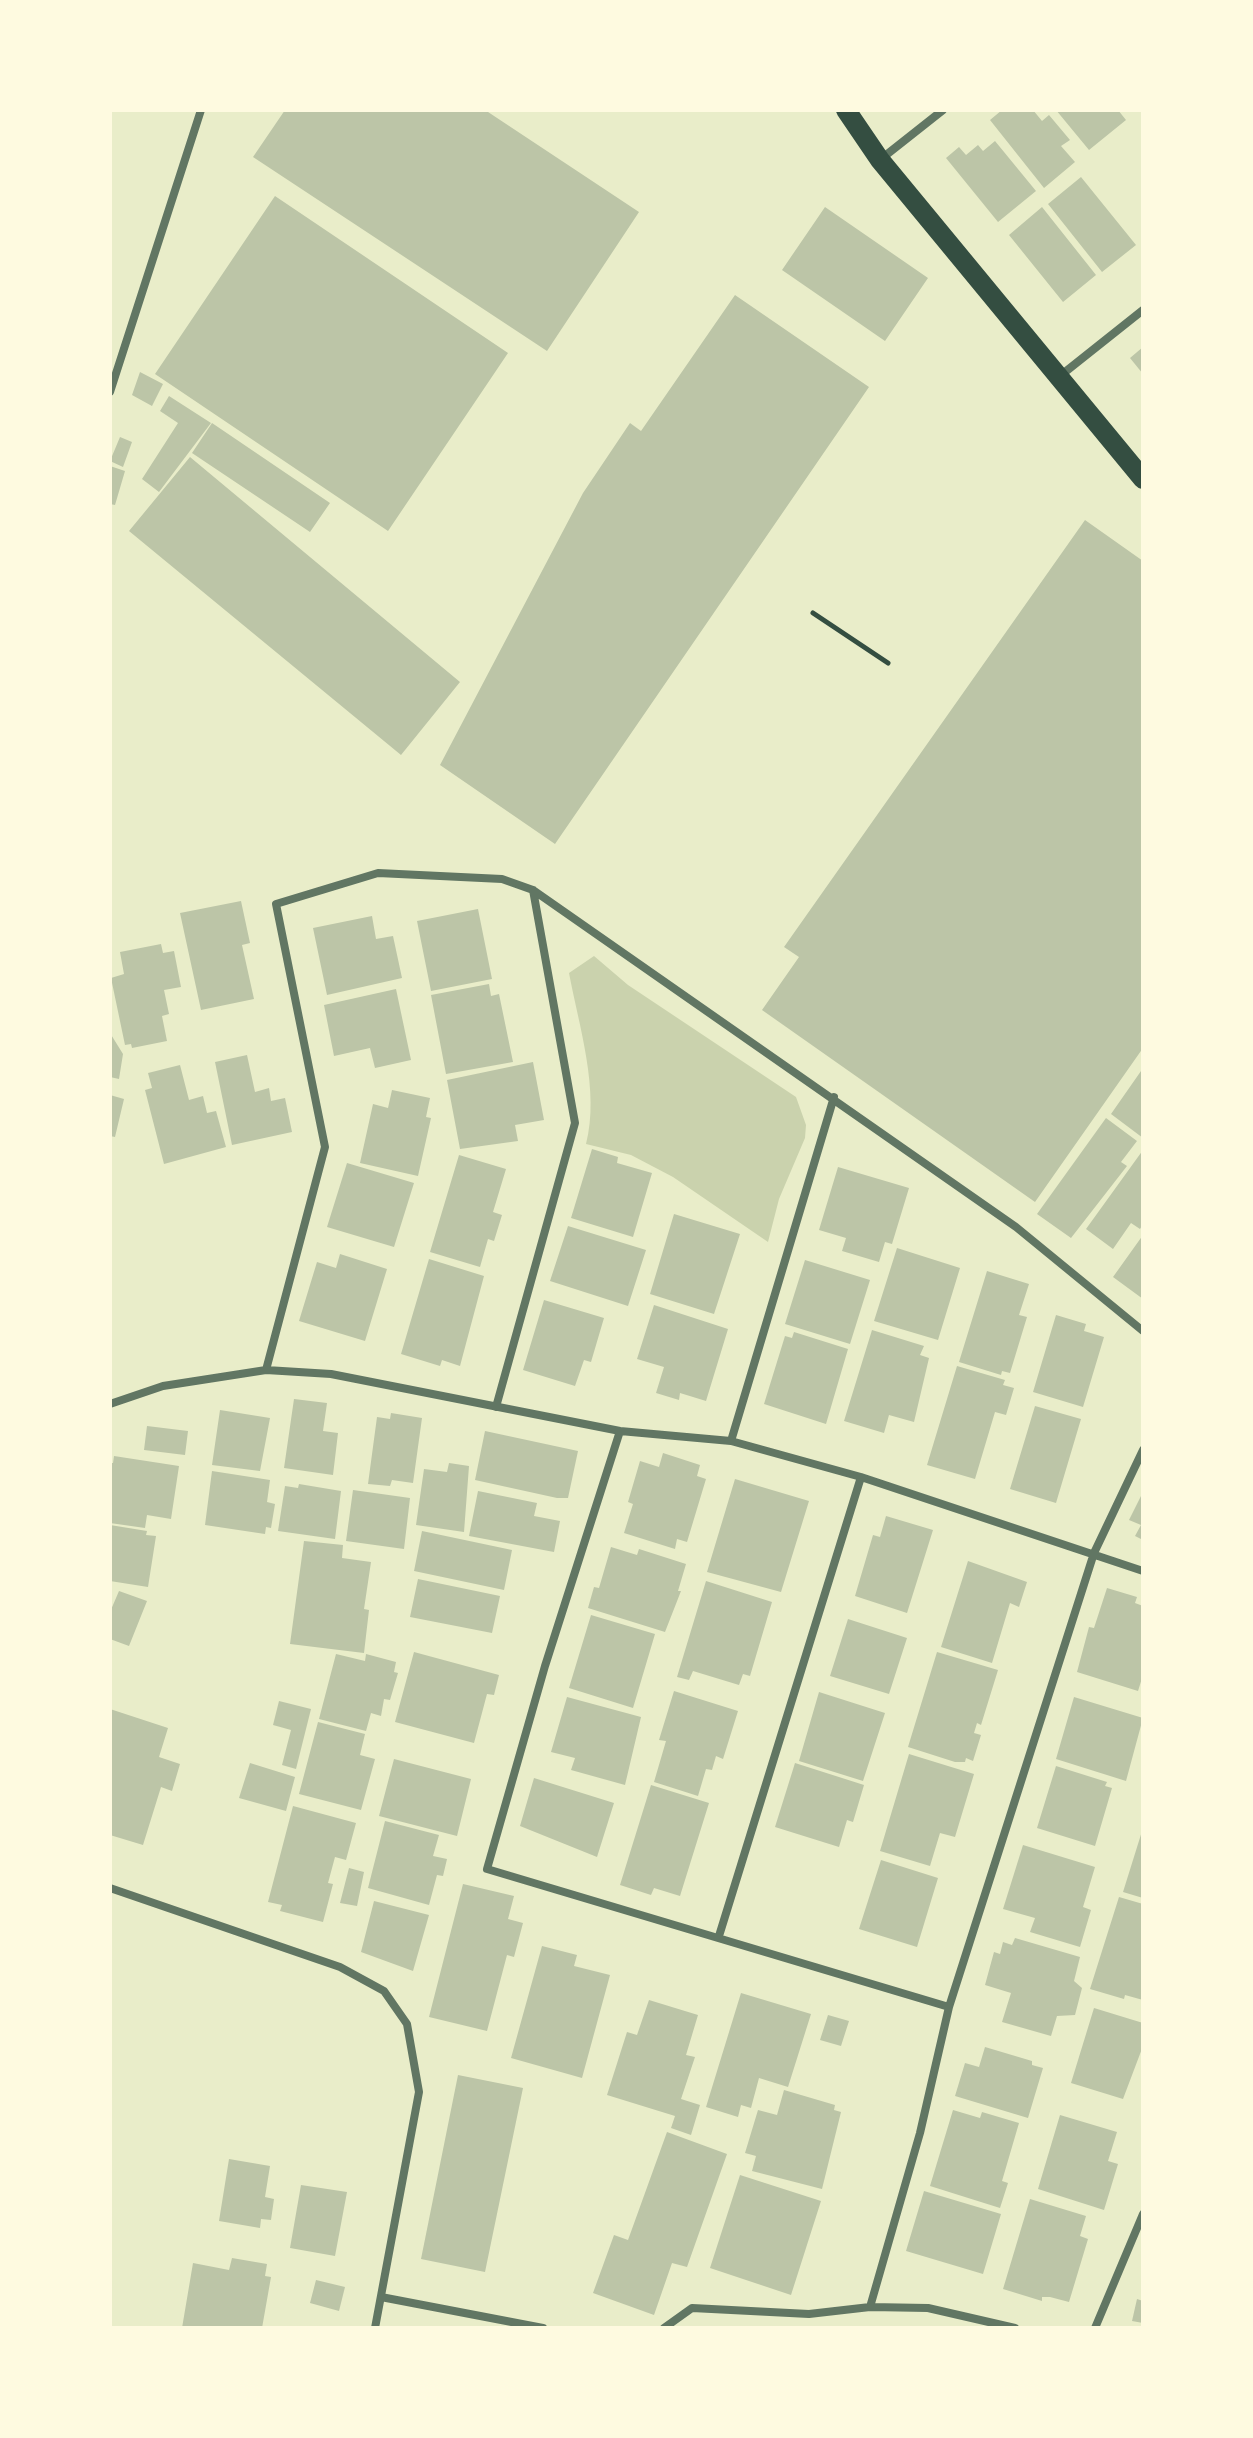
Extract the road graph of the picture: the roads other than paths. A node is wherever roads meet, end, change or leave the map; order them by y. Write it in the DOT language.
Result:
graph roads {
  1 [pos="201,110"];
  2 [pos="846,110"];
  3 [pos="943,110"];
  4 [pos="880,160"];
  5 [pos="1143,310"];
  6 [pos="1059,376"];
  7 [pos="110,392"];
  8 [pos="1143,479"];
  9 [pos="533,890"];
  10 [pos="834,1097"];
  11 [pos="1143,1331"];
  12 [pos="266,1370"];
  13 [pos="110,1404"];
  14 [pos="496,1407"];
  15 [pos="620,1431"];
  16 [pos="731,1441"];
  17 [pos="1143,1450"];
  18 [pos="861,1477"];
  19 [pos="1094,1553"];
  20 [pos="1143,1571"];
  21 [pos="110,1888"];
  22 [pos="719,1936"];
  23 [pos="949,2007"];
  24 [pos="1143,2214"];
  25 [pos="381,2297"];
  26 [pos="870,2307"];
  27 [pos="375,2328"];
  28 [pos="543,2328"];
  29 [pos="664,2328"];
  30 [pos="1015,2328"];
  31 [pos="1095,2328"];
  1 -- 7 [label="street"];
  2 -- 4 [label="main road"];
  3 -- 4 [label="street"];
  4 -- 6 [label="main road"];
  5 -- 6 [label="street"];
  6 -- 8 [label="main road"];
  9 -- 10 [label="street"];
  9 -- 12 [label="street"];
  9 -- 14 [label="street"];
  10 -- 11 [label="street"];
  10 -- 16 [label="street"];
  12 -- 13 [label="street"];
  12 -- 14 [label="street"];
  14 -- 15 [label="street"];
  15 -- 16 [label="street"];
  15 -- 22 [label="street"];
  16 -- 18 [label="street"];
  17 -- 19 [label="street"];
  18 -- 19 [label="street"];
  18 -- 22 [label="street"];
  19 -- 20 [label="street"];
  19 -- 23 [label="street"];
  21 -- 25 [label="street"];
  22 -- 23 [label="street"];
  23 -- 26 [label="street"];
  24 -- 31 [label="street"];
  25 -- 27 [label="street"];
  25 -- 28 [label="street"];
  26 -- 29 [label="street"];
  26 -- 30 [label="street"];
}
